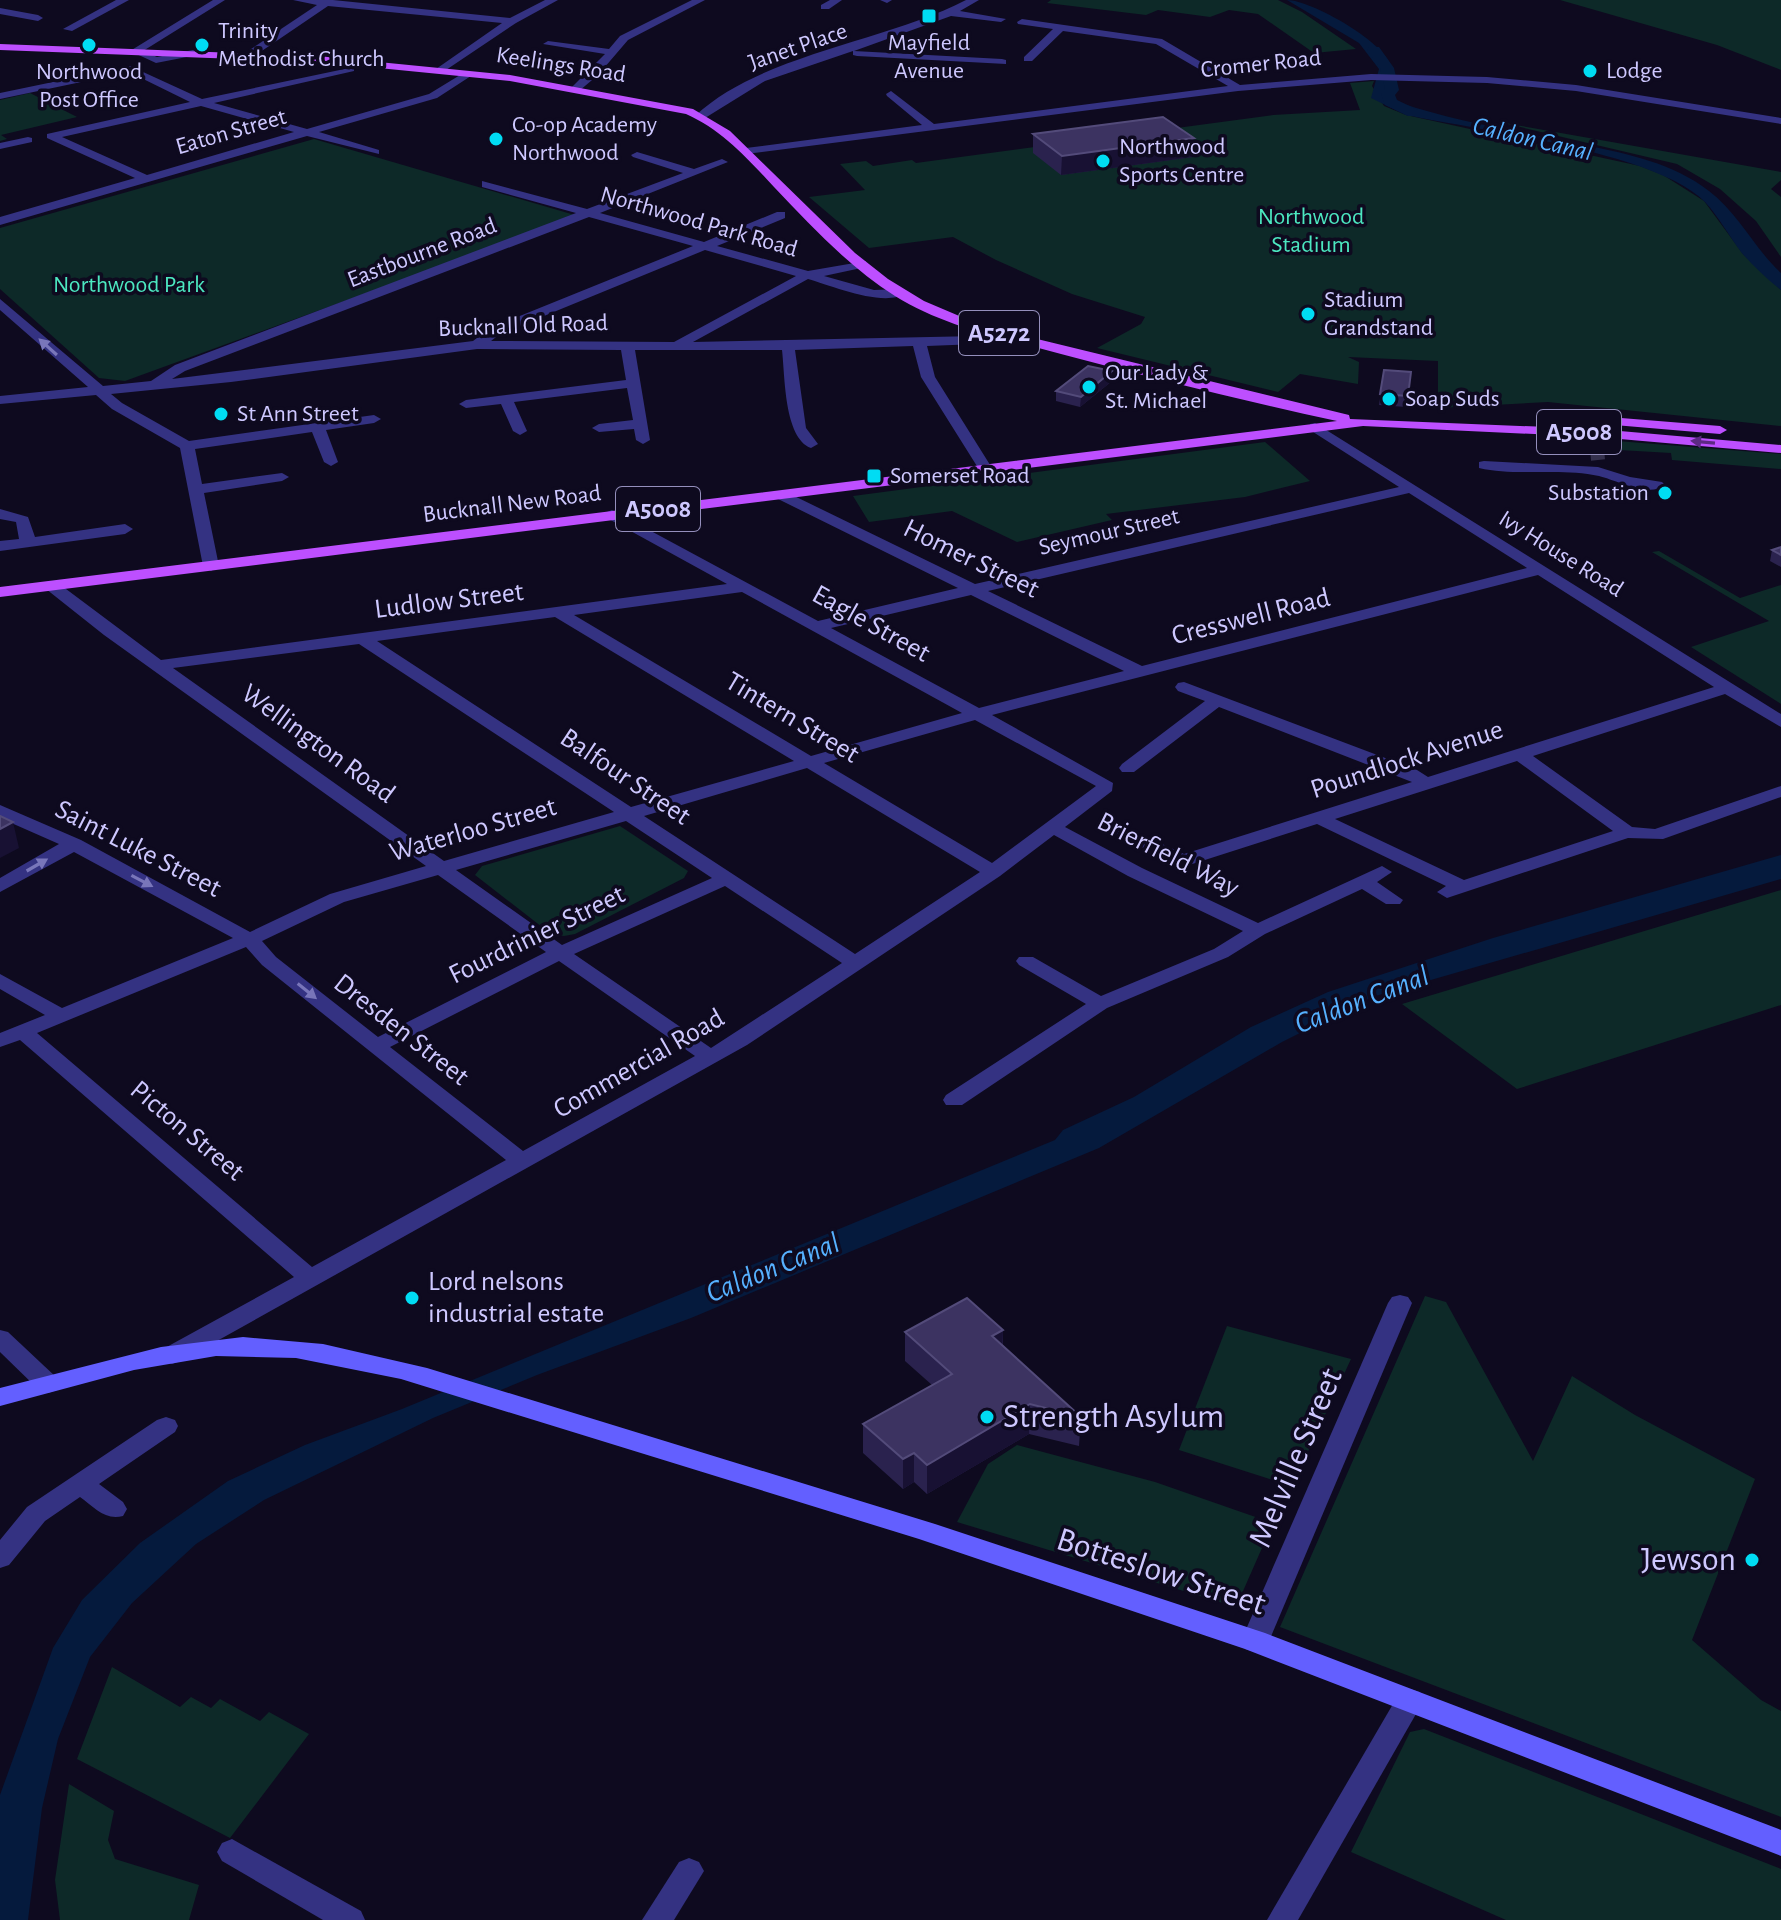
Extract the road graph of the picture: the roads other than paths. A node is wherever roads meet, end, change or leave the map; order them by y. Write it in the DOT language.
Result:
graph roads {
  1 [pos="124,0"];
  2 [pos="220,0"];
  3 [pos="298,0"];
  4 [pos="433,0"];
  5 [pos="553,0"];
  6 [pos="700,0"];
  7 [pos="837,0"];
  8 [pos="974,0"];
  9 [pos="329,1"];
  10 [pos="825,7"];
  11 [pos="412,10"];
  12 [pos="0,11"];
  13 [pos="951,13"];
  14 [pos="38,18"];
  15 [pos="1001,19"];
  16 [pos="512,21"];
  17 [pos="1022,22"];
  18 [pos="68,26"];
  19 [pos="1061,27"];
  20 [pos="548,44"];
  21 [pos="0,47"];
  22 [pos="135,51"];
  23 [pos="612,52"];
  24 [pos="193,53"];
  25 [pos="841,53"];
  26 [pos="249,55"];
  27 [pos="1028,59"];
  28 [pos="1002,62"];
  29 [pos="350,69"];
  30 [pos="440,71"];
  31 [pos="469,74"];
  32 [pos="1238,88"];
  33 [pos="575,89"];
  34 [pos="891,94"];
  35 [pos="0,96"];
  36 [pos="200,102"];
  37 [pos="701,116"];
  38 [pos="1781,121"];
  39 [pos="933,128"];
  40 [pos="308,133"];
  41 [pos="28,140"];
  42 [pos="0,146"];
  43 [pos="746,151"];
  44 [pos="375,152"];
  45 [pos="637,155"];
  46 [pos="719,165"];
  47 [pos="695,173"];
  48 [pos="147,179"];
  49 [pos="486,184"];
  50 [pos="590,213"];
  51 [pos="781,215"];
  52 [pos="0,221"];
  53 [pos="701,247"];
  54 [pos="862,264"];
  55 [pos="805,276"];
  56 [pos="900,293"];
  57 [pos="0,303"];
  58 [pos="1002,334"];
  59 [pos="919,342"];
  60 [pos="477,345"];
  61 [pos="627,345"];
  62 [pos="675,345"];
  63 [pos="788,346"];
  64 [pos="635,383"];
  65 [pos="154,386"];
  66 [pos="97,390"];
  67 [pos="506,399"];
  68 [pos="0,400"];
  69 [pos="466,404"];
  70 [pos="374,419"];
  71 [pos="1370,422"];
  72 [pos="639,424"];
  73 [pos="317,427"];
  74 [pos="1315,427"];
  75 [pos="599,428"];
  76 [pos="520,431"];
  77 [pos="1781,436"];
  78 [pos="643,440"];
  79 [pos="783,440"];
  80 [pos="187,446"];
  81 [pos="1781,449"];
  82 [pos="1597,453"];
  83 [pos="331,462"];
  84 [pos="1484,465"];
  85 [pos="985,468"];
  86 [pos="282,477"];
  87 [pos="1657,485"];
  88 [pos="1412,488"];
  89 [pos="194,490"];
  90 [pos="779,494"];
  91 [pos="0,514"];
  92 [pos="612,515"];
  93 [pos="125,529"];
  94 [pos="28,542"];
  95 [pos="0,546"];
  96 [pos="211,566"];
  97 [pos="1539,570"];
  98 [pos="52,586"];
  99 [pos="744,587"];
  100 [pos="973,589"];
  101 [pos="0,592"];
  102 [pos="560,613"];
  103 [pos="817,626"];
  104 [pos="363,639"];
  105 [pos="161,665"];
  106 [pos="1140,672"];
  107 [pos="1184,687"];
  108 [pos="1727,688"];
  109 [pos="1217,700"];
  110 [pos="976,714"];
  111 [pos="1781,722"];
  112 [pos="1519,754"];
  113 [pos="813,763"];
  114 [pos="1128,768"];
  115 [pos="1104,783"];
  116 [pos="1425,783"];
  117 [pos="1781,791"];
  118 [pos="2,805"];
  119 [pos="632,815"];
  120 [pos="1318,818"];
  121 [pos="1107,826"];
  122 [pos="1054,828"];
  123 [pos="1627,832"];
  124 [pos="74,844"];
  125 [pos="441,867"];
  126 [pos="993,872"];
  127 [pos="1382,872"];
  128 [pos="725,879"];
  129 [pos="1363,881"];
  130 [pos="0,886"];
  131 [pos="1393,900"];
  132 [pos="1258,930"];
  133 [pos="249,939"];
  134 [pos="560,953"];
  135 [pos="1026,961"];
  136 [pos="855,963"];
  137 [pos="0,980"];
  138 [pos="1100,1004"];
  139 [pos="62,1017"];
  140 [pos="23,1032"];
  141 [pos="0,1041"];
  142 [pos="376,1046"];
  143 [pos="710,1057"];
  144 [pos="954,1100"];
  145 [pos="522,1162"];
  146 [pos="311,1279"];
  147 [pos="1400,1303"];
  148 [pos="0,1338"];
  149 [pos="172,1355"];
  150 [pos="48,1384"];
  151 [pos="0,1397"];
  152 [pos="166,1426"];
  153 [pos="80,1483"];
  154 [pos="114,1509"];
  155 [pos="0,1558"];
  156 [pos="1255,1641"];
  157 [pos="1410,1700"];
  158 [pos="1781,1843"];
  159 [pos="232,1852"];
  160 [pos="689,1871"];
  161 [pos="350,1920"];
  162 [pos="657,1920"];
  163 [pos="1282,1920"];
  1 -- 18 [label="street"];
  2 -- 22 [label="street"];
  3 -- 9 [label="street"];
  4 -- 11 [label="street"];
  5 -- 16 [label="street"];
  6 -- 23 [label="street"];
  7 -- 10 [label="street"];
  8 -- 13 [label="street, Janet Place"];
  9 -- 11 [label="street"];
  9 -- 26 [label="street"];
  11 -- 16 [label="street"];
  12 -- 14 [label="street"];
  13 -- 15 [label="street"];
  13 -- 25 [label="street, Janet Place"];
  16 -- 30 [label="street"];
  17 -- 19 [label="street"];
  19 -- 27 [label="street"];
  19 -- 32 [label="street"];
  20 -- 23 [label="street"];
  21 -- 22 [label="main road, Keelings Road"];
  22 -- 24 [label="street, Keelings Road"];
  23 -- 33 [label="street"];
  24 -- 26 [label="main road, Keelings Road / A5272"];
  25 -- 28 [label="street"];
  25 -- 37 [label="street, Janet Place"];
  26 -- 30 [label="main road, Keelings Road / A5272"];
  29 -- 36 [label="street"];
  30 -- 31 [label="main road, Keelings Road / A5272"];
  31 -- 33 [label="main road, Keelings Road / A5272"];
  31 -- 40 [label="street, Eaton Street"];
  32 -- 38 [label="street, Cromer Road"];
  32 -- 39 [label="street, Cromer Road"];
  33 -- 37 [label="main road, Keelings Road / A5272"];
  34 -- 39 [label="street"];
  35 -- 36 [label="street"];
  36 -- 40 [label="street"];
  36 -- 48 [label="street"];
  37 -- 43 [label="main road, Keelings Road / A5272"];
  39 -- 43 [label="street, Cromer Road"];
  40 -- 44 [label="street"];
  40 -- 48 [label="street, Eaton Street"];
  41 -- 42 [label="street"];
  43 -- 54 [label="main road, Keelings Road / A5272"];
  45 -- 47 [label="street"];
  46 -- 47 [label="street, Eastbourne Road"];
  47 -- 50 [label="street, Eastbourne Road"];
  48 -- 52 [label="street, Eaton Street"];
  49 -- 50 [label="street, Northwood Park Road"];
  50 -- 53 [label="street, Northwood Park Road"];
  50 -- 65 [label="street, Eastbourne Road"];
  51 -- 53 [label="street"];
  53 -- 55 [label="street, Northwood Park Road"];
  53 -- 60 [label="street"];
  54 -- 55 [label="street"];
  54 -- 56 [label="main road, Keelings Road / A5272"];
  55 -- 56 [label="street, Northwood Park Road"];
  55 -- 62 [label="street"];
  56 -- 58 [label="main road, Keelings Road / A5272"];
  66 -- 57 [label="street, one-way"];
  58 -- 59 [label="street, Bucknall Old Road"];
  58 -- 71 [label="main road, Keelings Road / A5272"];
  59 -- 63 [label="street, Bucknall Old Road"];
  59 -- 85 [label="street"];
  60 -- 61 [label="street, Bucknall Old Road"];
  60 -- 65 [label="street, Bucknall Old Road"];
  61 -- 62 [label="street, Bucknall Old Road"];
  61 -- 64 [label="street"];
  62 -- 63 [label="street, Bucknall Old Road"];
  63 -- 79 [label="street"];
  64 -- 67 [label="street"];
  64 -- 72 [label="street"];
  65 -- 66 [label="street, Bucknall Old Road"];
  66 -- 68 [label="street, Bucknall Old Road"];
  66 -- 80 [label="street"];
  67 -- 69 [label="street"];
  67 -- 76 [label="street"];
  70 -- 73 [label="street"];
  71 -- 74 [label="main road, A5008"];
  71 -- 77 [label="main road, A5008"];
  71 -- 82 [label="main road, A5008"];
  72 -- 75 [label="street"];
  72 -- 78 [label="street"];
  73 -- 80 [label="street"];
  73 -- 83 [label="street"];
  74 -- 85 [label="main road, Bucknall New Road / A5008"];
  74 -- 88 [label="street, Ivy House Road"];
  80 -- 89 [label="street"];
  81 -- 82 [label="main road, A5008, one-way"];
  82 -- 84 [label="street"];
  82 -- 87 [label="street"];
  85 -- 90 [label="main road, Bucknall New Road / A5008"];
  86 -- 89 [label="street"];
  88 -- 97 [label="street, Ivy House Road"];
  88 -- 100 [label="street, Seymour Street"];
  89 -- 96 [label="street"];
  90 -- 92 [label="main road, Bucknall New Road / A5008"];
  90 -- 100 [label="street, Homer Street"];
  91 -- 94 [label="street"];
  92 -- 96 [label="main road, Bucknall New Road / A5008"];
  92 -- 99 [label="street, Eagle Street"];
  93 -- 94 [label="street"];
  94 -- 95 [label="street"];
  96 -- 98 [label="main road, Bucknall New Road / A5008"];
  97 -- 106 [label="street, Cresswell Road"];
  97 -- 108 [label="street, Ivy House Road"];
  98 -- 101 [label="main road, Bucknall New Road / A5008"];
  98 -- 105 [label="street, Wellington Road"];
  99 -- 102 [label="street, Ludlow Street"];
  99 -- 103 [label="street, Eagle Street"];
  100 -- 103 [label="street, Seymour Street"];
  100 -- 106 [label="street, Homer Street"];
  102 -- 104 [label="street, Ludlow Street"];
  102 -- 113 [label="street, Tintern Street"];
  103 -- 110 [label="street, Eagle Street"];
  104 -- 105 [label="street, Ludlow Street"];
  104 -- 119 [label="street, Balfour Street"];
  105 -- 125 [label="street, Wellington Road"];
  106 -- 110 [label="street, Cresswell Road"];
  107 -- 109 [label="street"];
  108 -- 111 [label="street, Ivy House Road"];
  108 -- 112 [label="street, Poundlock Avenue"];
  109 -- 114 [label="street"];
  109 -- 116 [label="street"];
  110 -- 113 [label="street, Waterloo Street"];
  110 -- 115 [label="street, Eagle Street"];
  112 -- 116 [label="street, Poundlock Avenue"];
  112 -- 123 [label="street"];
  113 -- 119 [label="street, Waterloo Street"];
  113 -- 126 [label="street, Tintern Street"];
  115 -- 122 [label="street, Commercial Road"];
  116 -- 120 [label="street, Poundlock Avenue"];
  117 -- 123 [label="street"];
  118 -- 124 [label="street, Saint Luke Street"];
  119 -- 125 [label="street, Waterloo Street"];
  119 -- 128 [label="street, Balfour Street"];
  120 -- 121 [label="street, Poundlock Avenue"];
  120 -- 123 [label="street"];
  122 -- 126 [label="street, Commercial Road"];
  122 -- 132 [label="street, Brierfield Way"];
  130 -- 124 [label="street, one-way"];
  124 -- 133 [label="street, Saint Luke Street, one-way"];
  125 -- 133 [label="street, Waterloo Street"];
  125 -- 134 [label="street, Wellington Road"];
  126 -- 136 [label="street, Commercial Road"];
  127 -- 129 [label="street"];
  128 -- 134 [label="street, Fourdrinier Street"];
  128 -- 136 [label="street, Balfour Street"];
  129 -- 131 [label="street"];
  129 -- 132 [label="street"];
  132 -- 138 [label="street"];
  133 -- 139 [label="street, Waterloo Street"];
  133 -- 142 [label="street, Dresden Street, one-way"];
  134 -- 142 [label="street, Fourdrinier Street"];
  134 -- 143 [label="street, Wellington Road"];
  135 -- 138 [label="street"];
  136 -- 143 [label="street, Commercial Road"];
  137 -- 139 [label="street"];
  138 -- 144 [label="street"];
  139 -- 140 [label="street, Waterloo Street"];
  140 -- 141 [label="street, Waterloo Street"];
  140 -- 146 [label="street, Picton Street"];
  142 -- 145 [label="street, Dresden Street"];
  143 -- 145 [label="street, Commercial Road"];
  145 -- 146 [label="street, Commercial Road"];
  146 -- 149 [label="street, Commercial Road"];
  147 -- 156 [label="street, Melville Street"];
  148 -- 150 [label="street"];
  149 -- 150 [label="street"];
  149 -- 156 [label="street, Botteslow Street"];
  150 -- 151 [label="street"];
  152 -- 153 [label="street"];
  153 -- 154 [label="street"];
  153 -- 155 [label="street"];
  156 -- 157 [label="street, Botteslow Street"];
  157 -- 158 [label="street, Botteslow Street"];
  157 -- 163 [label="street"];
  159 -- 161 [label="street"];
  160 -- 162 [label="street"];
}
